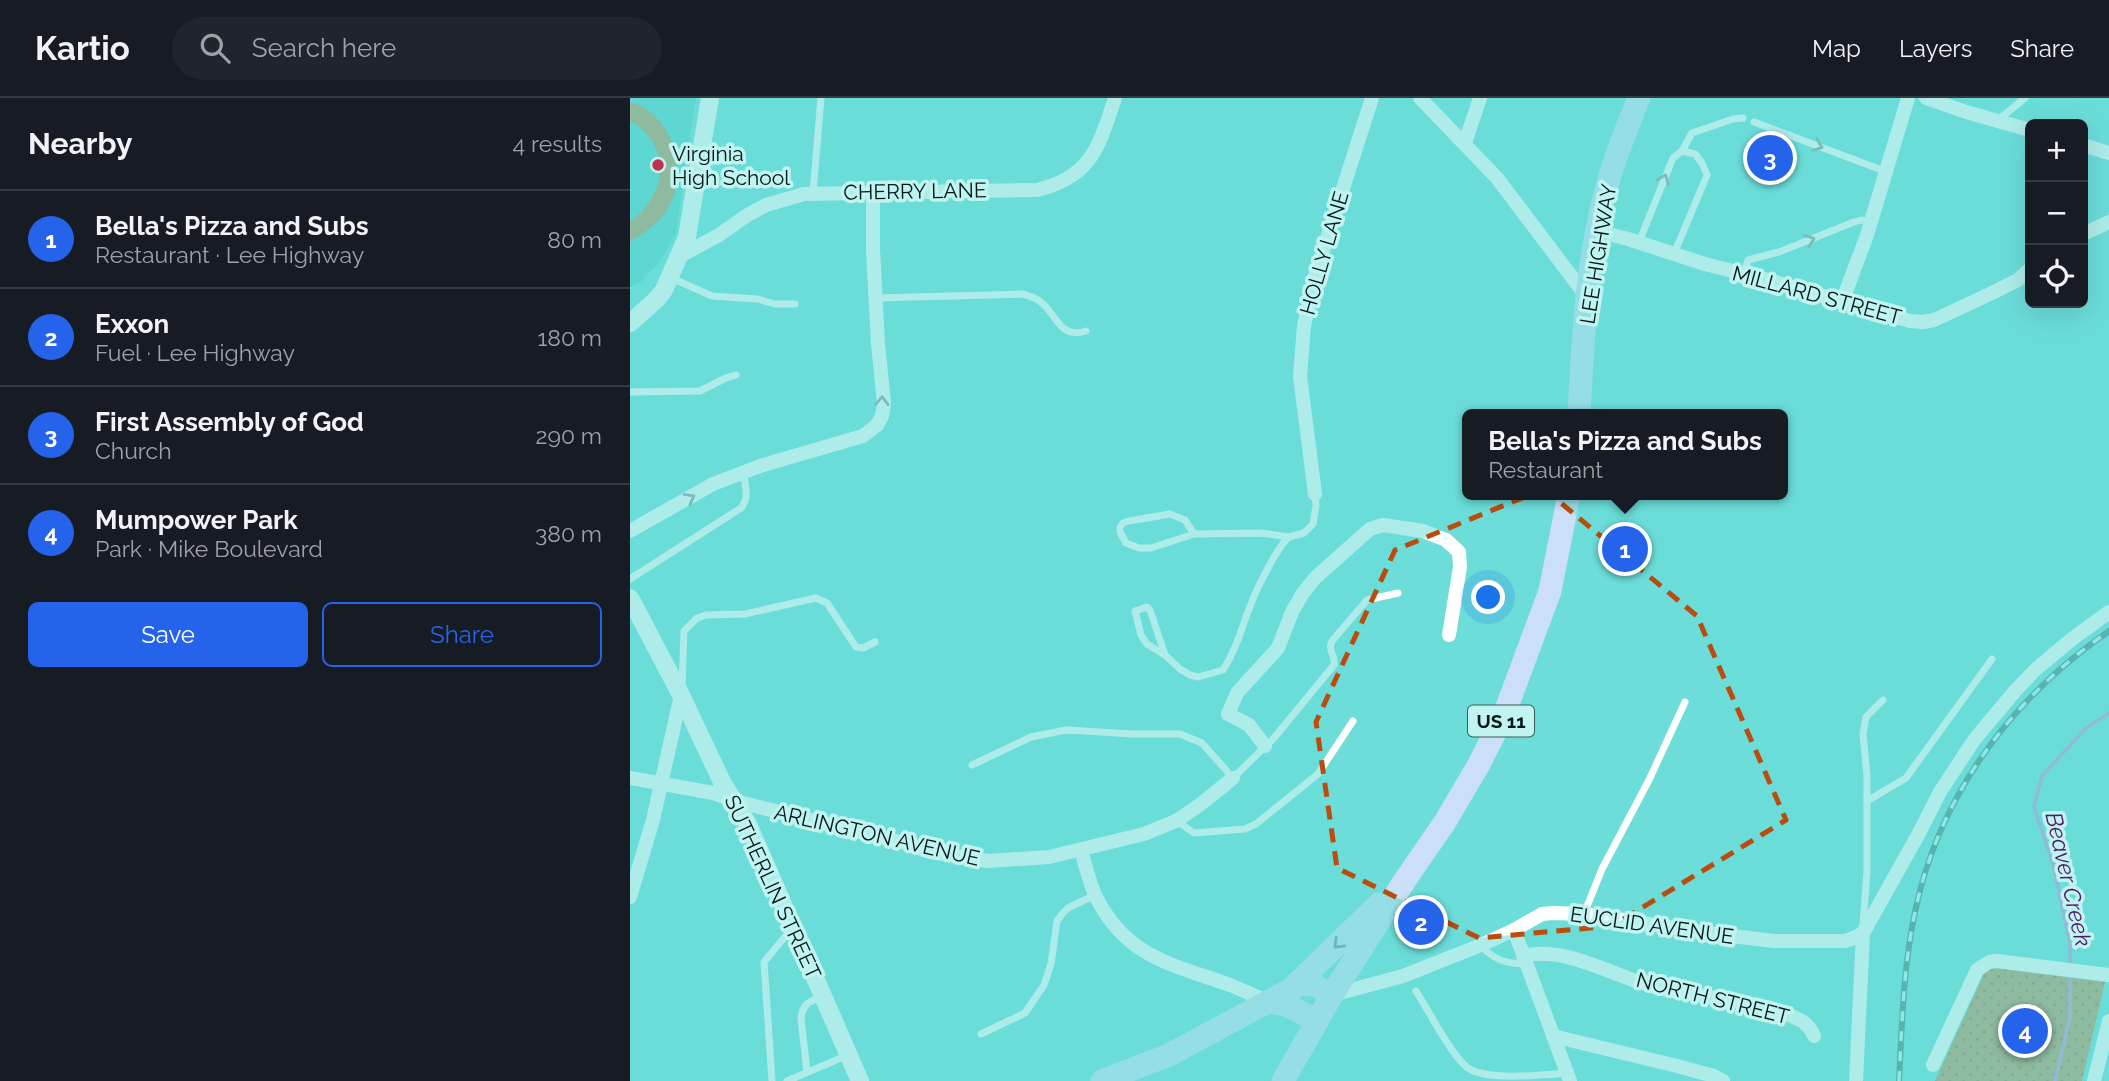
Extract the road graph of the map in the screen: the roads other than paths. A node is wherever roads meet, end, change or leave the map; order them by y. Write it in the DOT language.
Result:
graph roads {
  1 [pos="710,98"];
  2 [pos="821,98"];
  3 [pos="1115,98"];
  4 [pos="1372,98"];
  5 [pos="1420,98"];
  6 [pos="1480,98"];
  7 [pos="1639,98"];
  8 [pos="1908,98"];
  9 [pos="1926,98"];
  10 [pos="2025,98"];
  11 [pos="1743,118"];
  12 [pos="1997,120"];
  13 [pos="1754,122"];
  14 [pos="2025,128"];
  15 [pos="1465,144"];
  16 [pos="2088,146"];
  17 [pos="1682,151"];
  18 [pos="2109,152"];
  19 [pos="1887,172"];
  20 [pos="873,192"];
  21 [pos="813,193"];
  22 [pos="1871,222"];
  23 [pos="2109,222"];
  24 [pos="1597,231"];
  25 [pos="2088,232"];
  26 [pos="1639,242"];
  27 [pos="1674,254"];
  28 [pos="680,256"];
  29 [pos="1746,267"];
  30 [pos="2025,274"];
  31 [pos="668,276"];
  32 [pos="1588,298"];
  33 [pos="876,299"];
  34 [pos="1842,302"];
  35 [pos="795,304"];
  36 [pos="630,305"];
  37 [pos="630,323"];
  38 [pos="1086,331"];
  39 [pos="736,375"];
  40 [pos="630,391"];
  41 [pos="1578,409"];
  42 [pos="743,472"];
  43 [pos="1315,494"];
  44 [pos="1568,500"];
  45 [pos="630,531"];
  46 [pos="1194,534"];
  47 [pos="1289,537"];
  48 [pos="630,579"];
  49 [pos="1398,593"];
  50 [pos="630,598"];
  51 [pos="2109,612"];
  52 [pos="1449,635"];
  53 [pos="875,642"];
  54 [pos="1165,655"];
  55 [pos="1992,659"];
  56 [pos="681,695"];
  57 [pos="1883,700"];
  58 [pos="1685,702"];
  59 [pos="1353,721"];
  60 [pos="1265,746"];
  61 [pos="972,765"];
  62 [pos="630,778"];
  63 [pos="1233,778"];
  64 [pos="661,783"];
  65 [pos="733,799"];
  66 [pos="1867,801"];
  67 [pos="1176,821"];
  68 [pos="1081,851"];
  69 [pos="1405,880"];
  70 [pos="1095,895"];
  71 [pos="630,897"];
  72 [pos="1584,914"];
  73 [pos="793,926"];
  74 [pos="1514,930"];
  75 [pos="1863,933"];
  76 [pos="1481,945"];
  77 [pos="1525,959"];
  78 [pos="2109,975"];
  79 [pos="1291,989"];
  80 [pos="1416,991"];
  81 [pos="823,995"];
  82 [pos="1332,995"];
  83 [pos="1270,1002"];
  84 [pos="1317,1021"];
  85 [pos="2109,1021"];
  86 [pos="981,1034"];
  87 [pos="1553,1035"];
  88 [pos="1814,1036"];
  89 [pos="849,1054"];
  90 [pos="1933,1065"];
  91 [pos="807,1072"];
  92 [pos="1568,1077"];
  93 [pos="772,1081"];
  94 [pos="787,1081"];
  95 [pos="860,1081"];
  96 [pos="1102,1081"];
  97 [pos="1283,1081"];
  98 [pos="1723,1081"];
  99 [pos="1856,1081"];
  100 [pos="2094,1081"];
  1 -- 28 [label="street"];
  2 -- 21 [label="lane"];
  3 -- 20 [label="street, CHERRY LANE"];
  4 -- 43 [label="street, HOLLY LANE"];
  5 -- 15 [label="street"];
  6 -- 15 [label="street"];
  7 -- 24 [label="main road, LEE HIGHWAY"];
  8 -- 19 [label="street"];
  9 -- 12 [label="street"];
  10 -- 12 [label="lane"];
  11 -- 17 [label="lane"];
  12 -- 14 [label="street"];
  13 -- 19 [label="lane, one-way"];
  15 -- 32 [label="street"];
  16 -- 18 [label="street"];
  26 -- 17 [label="lane, one-way"];
  17 -- 27 [label="lane"];
  19 -- 22 [label="street"];
  20 -- 21 [label="street, CHERRY LANE"];
  20 -- 33 [label="street"];
  21 -- 28 [label="street, CHERRY LANE"];
  29 -- 22 [label="lane, one-way"];
  22 -- 34 [label="street"];
  23 -- 25 [label="street"];
  24 -- 26 [label="street, MILLARD STREET"];
  24 -- 32 [label="main road, LEE HIGHWAY"];
  26 -- 27 [label="street, MILLARD STREET"];
  27 -- 29 [label="street, MILLARD STREET"];
  28 -- 31 [label="street"];
  29 -- 34 [label="street, MILLARD STREET"];
  30 -- 34 [label="street, MILLARD STREET"];
  31 -- 35 [label="lane"];
  31 -- 36 [label="street"];
  31 -- 37 [label="street"];
  32 -- 41 [label="main road, LEE HIGHWAY"];
  33 -- 38 [label="lane"];
  42 -- 33 [label="street, one-way"];
  39 -- 40 [label="lane"];
  45 -- 42 [label="street, one-way"];
  42 -- 48 [label="lane"];
  43 -- 47 [label="lane"];
  44 -- 69 [label="main road, US 11"];
  46 -- 46 [label="lane"];
  46 -- 47 [label="lane"];
  47 -- 54 [label="lane"];
  49 -- 60 [label="lane"];
  50 -- 56 [label="street, SUTHERLIN STREET"];
  51 -- 75 [label="street"];
  52 -- 60 [label="street"];
  53 -- 56 [label="lane"];
  54 -- 54 [label="lane"];
  55 -- 66 [label="lane"];
  56 -- 64 [label="street"];
  56 -- 65 [label="street, SUTHERLIN STREET"];
  57 -- 66 [label="lane"];
  58 -- 72 [label="lane"];
  59 -- 67 [label="lane"];
  60 -- 63 [label="lane"];
  61 -- 63 [label="lane"];
  62 -- 64 [label="street, ARLINGTON AVENUE"];
  63 -- 67 [label="street, ARLINGTON AVENUE"];
  64 -- 65 [label="street, ARLINGTON AVENUE"];
  64 -- 71 [label="street"];
  65 -- 68 [label="street, ARLINGTON AVENUE"];
  65 -- 73 [label="street, SUTHERLIN STREET"];
  66 -- 75 [label="lane"];
  67 -- 68 [label="street, ARLINGTON AVENUE"];
  68 -- 70 [label="street"];
  69 -- 79 [label="main road, one-way"];
  69 -- 82 [label="main road, US 11"];
  70 -- 83 [label="street"];
  70 -- 86 [label="lane"];
  72 -- 74 [label="street, EUCLID AVENUE"];
  72 -- 75 [label="street, EUCLID AVENUE"];
  73 -- 81 [label="street, SUTHERLIN STREET"];
  73 -- 93 [label="lane"];
  74 -- 76 [label="street, EUCLID AVENUE"];
  74 -- 77 [label="street"];
  75 -- 99 [label="street"];
  76 -- 77 [label="lane"];
  76 -- 82 [label="street, EUCLID AVENUE"];
  77 -- 87 [label="street"];
  77 -- 88 [label="street, NORTH STREET"];
  78 -- 90 [label="street"];
  79 -- 82 [label="main road"];
  79 -- 83 [label="main road"];
  80 -- 92 [label="lane"];
  81 -- 89 [label="street, SUTHERLIN STREET"];
  81 -- 91 [label="lane"];
  82 -- 84 [label="main road"];
  83 -- 84 [label="main road"];
  83 -- 96 [label="main road"];
  84 -- 97 [label="main road"];
  85 -- 100 [label="street"];
  87 -- 92 [label="street"];
  87 -- 98 [label="street"];
  89 -- 91 [label="lane"];
  89 -- 95 [label="street, SUTHERLIN STREET"];
  91 -- 94 [label="lane"];
}
